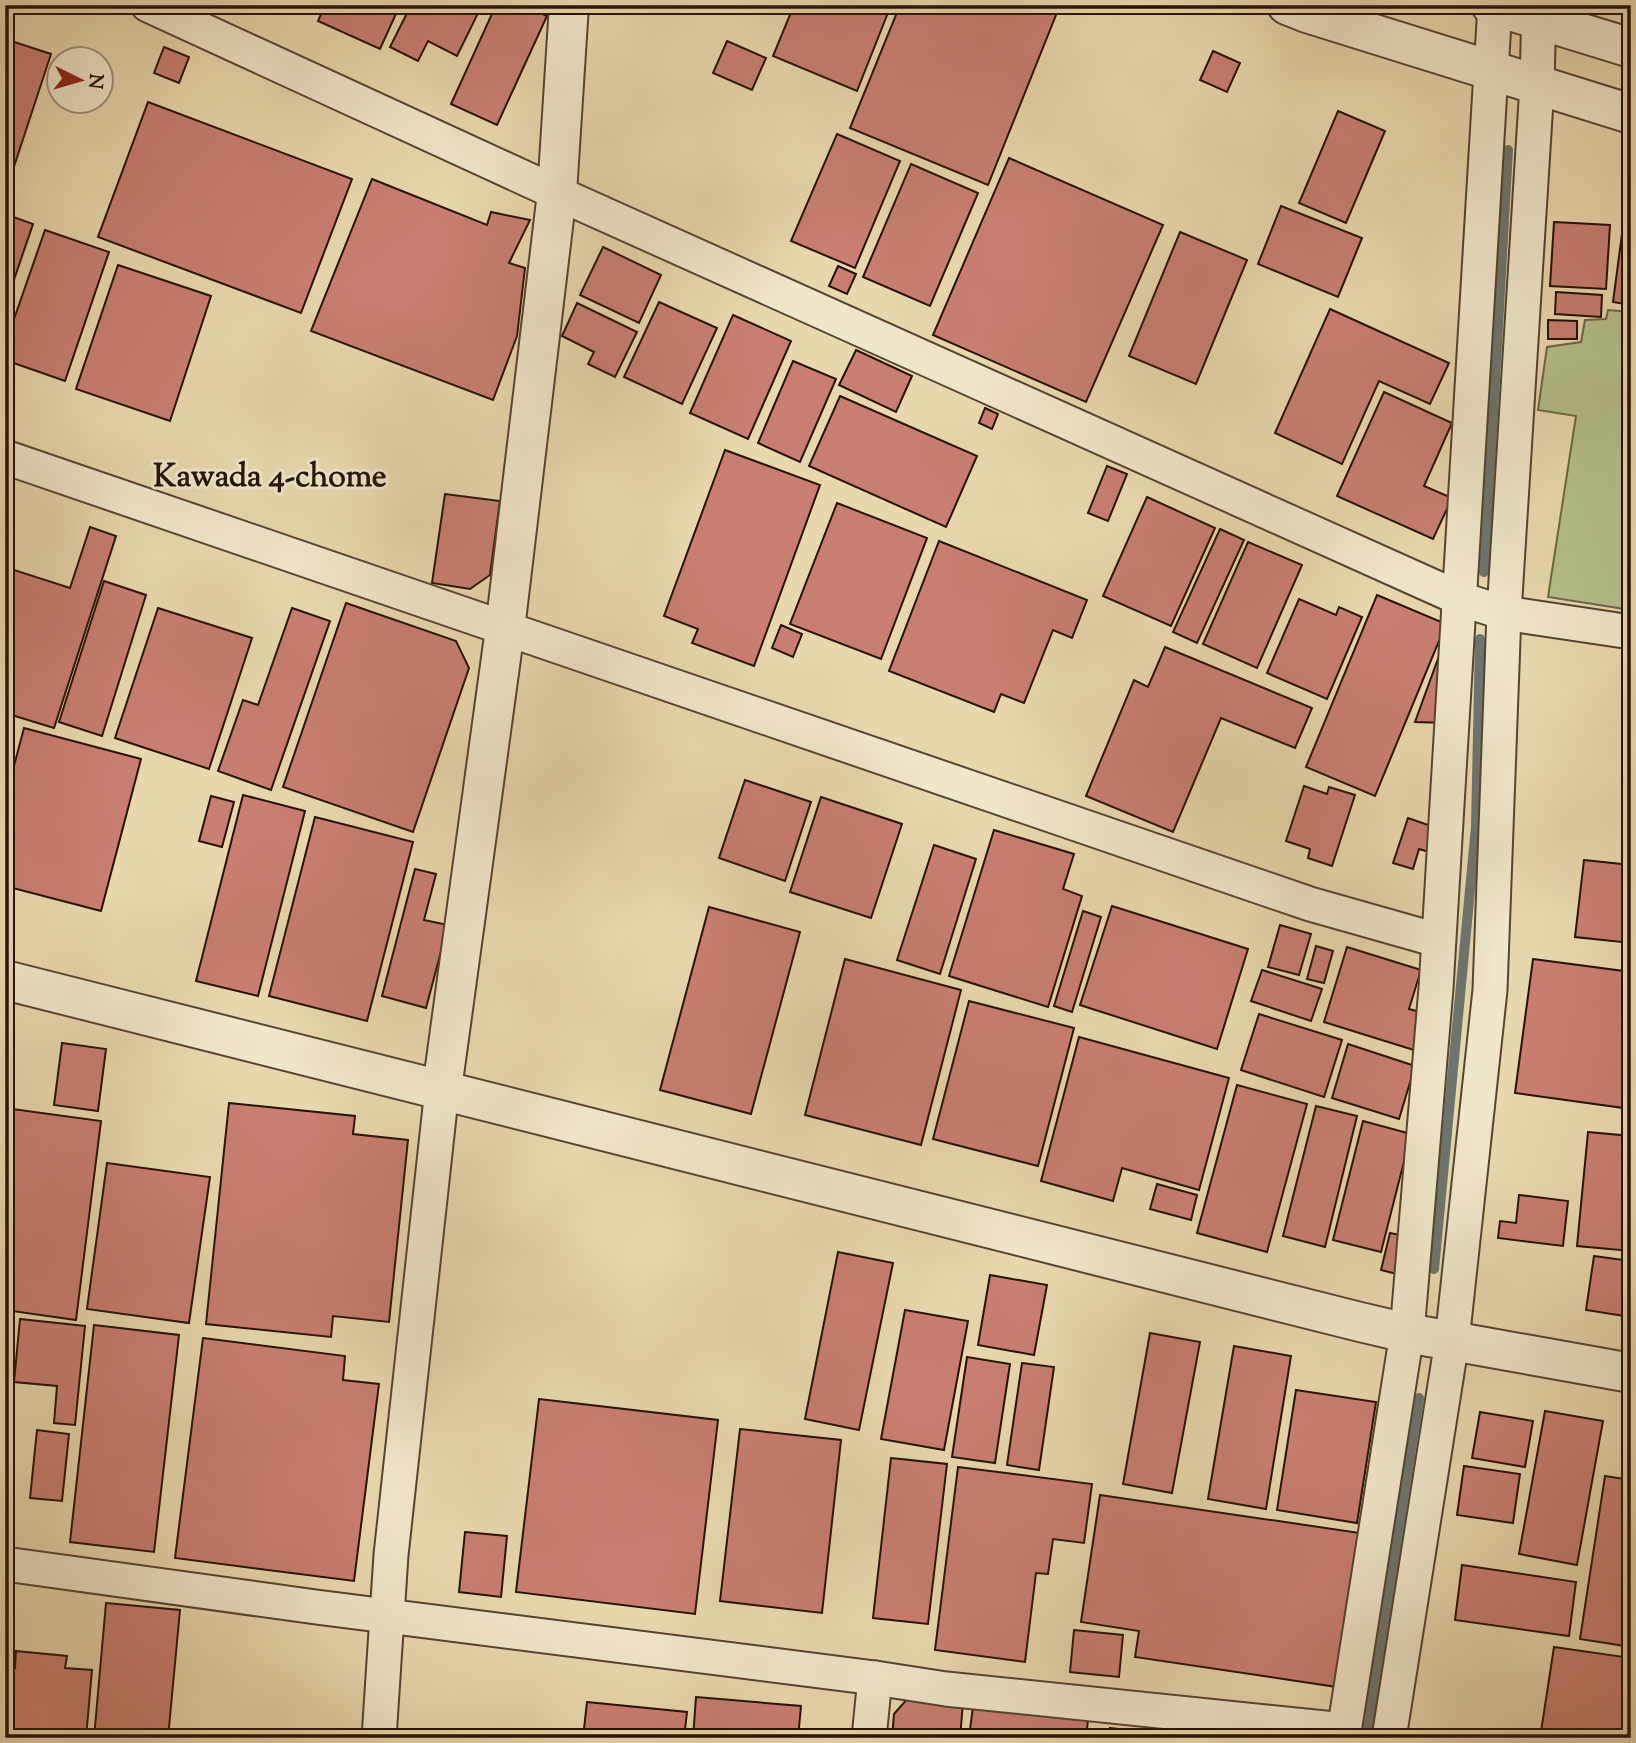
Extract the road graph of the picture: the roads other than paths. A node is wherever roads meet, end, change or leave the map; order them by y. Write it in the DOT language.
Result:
graph roads {
  1 [pos="148,5"];
  2 [pos="569,5"];
  3 [pos="1287,5"];
  4 [pos="1493,6"];
  5 [pos="1539,13"];
  6 [pos="1631,48"];
  7 [pos="1492,71"];
  8 [pos="1536,85"];
  9 [pos="1631,114"];
  10 [pos="557,193"];
  11 [pos="5,457"];
  12 [pos="1461,599"];
  13 [pos="1504,613"];
  14 [pos="505,629"];
  15 [pos="1631,632"];
  16 [pos="1437,940"];
  17 [pos="5,980"];
  18 [pos="442,1089"];
  19 [pos="1407,1334"];
  20 [pos="1452,1341"];
  21 [pos="1631,1373"];
  22 [pos="5,1564"];
  23 [pos="388,1616"];
  24 [pos="876,1678"];
  25 [pos="1343,1734"];
  26 [pos="379,1738"];
  27 [pos="869,1738"];
  28 [pos="1389,1738"];
  1 -- 10 [label="street"];
  2 -- 10 [label="street"];
  3 -- 7 [label="street"];
  4 -- 5 [label="street"];
  4 -- 7 [label="street"];
  5 -- 6 [label="street"];
  5 -- 8 [label="street"];
  7 -- 8 [label="street"];
  7 -- 12 [label="street"];
  8 -- 9 [label="street"];
  8 -- 13 [label="street"];
  10 -- 12 [label="street"];
  10 -- 14 [label="street"];
  11 -- 14 [label="street"];
  12 -- 13 [label="street"];
  12 -- 16 [label="street"];
  13 -- 15 [label="street"];
  13 -- 20 [label="street"];
  14 -- 16 [label="street"];
  14 -- 18 [label="street"];
  16 -- 19 [label="street"];
  17 -- 18 [label="street"];
  18 -- 19 [label="street"];
  18 -- 23 [label="street"];
  19 -- 20 [label="street"];
  19 -- 25 [label="street"];
  20 -- 21 [label="street"];
  20 -- 28 [label="street"];
  22 -- 23 [label="street"];
  23 -- 24 [label="street"];
  23 -- 26 [label="street"];
  24 -- 25 [label="street"];
  24 -- 27 [label="street"];
}
